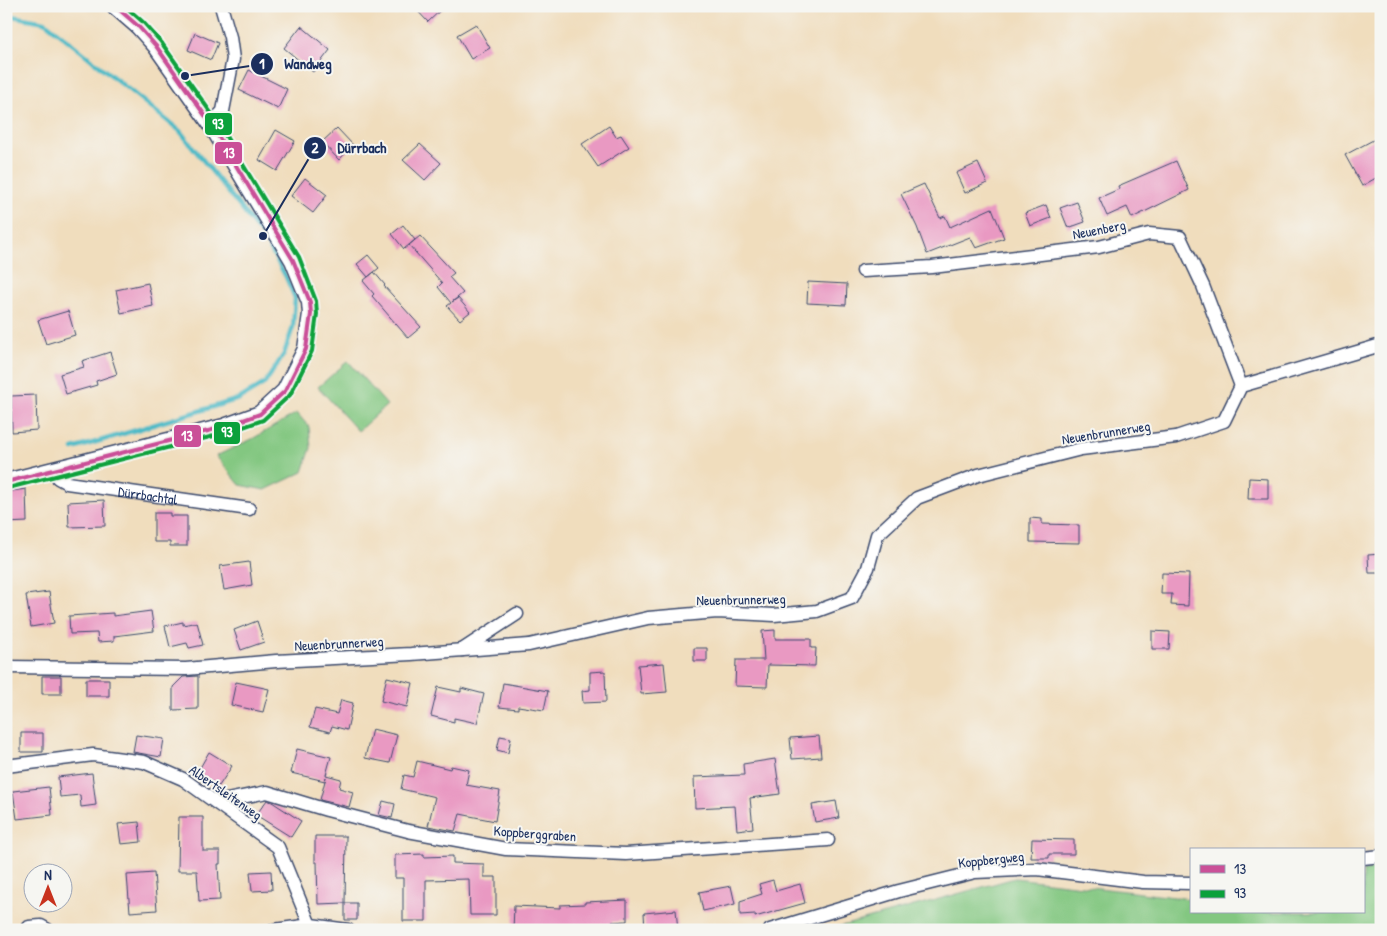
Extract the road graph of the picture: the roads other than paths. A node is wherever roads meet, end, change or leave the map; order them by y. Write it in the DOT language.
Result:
graph roads {
  1 [pos="115,6"];
  2 [pos="221,6"];
  3 [pos="211,124"];
  4 [pos="863,271"];
  5 [pos="1381,345"];
  6 [pos="1241,386"];
  7 [pos="54,469"];
  8 [pos="6,482"];
  9 [pos="249,509"];
  10 [pos="516,614"];
  11 [pos="461,650"];
  12 [pos="6,667"];
  13 [pos="6,766"];
  14 [pos="217,802"];
  15 [pos="828,840"];
  16 [pos="1381,856"];
  17 [pos="1364,858"];
  18 [pos="1190,883"];
  19 [pos="312,928"];
  20 [pos="27,930"];
  21 [pos="48,930"];
  22 [pos="274,930"];
  23 [pos="348,930"];
  24 [pos="770,930"];
  1 -- 3 [label="street"];
  2 -- 3 [label="street"];
  3 -- 7 [label="street"];
  4 -- 6 [label="street, Neuenberg"];
  5 -- 6 [label="street"];
  6 -- 11 [label="street, Neuenbrunnerweg"];
  7 -- 8 [label="street"];
  7 -- 9 [label="street, Dürrbachtal"];
  10 -- 11 [label="street"];
  11 -- 12 [label="street, Neuenbrunnerweg"];
  13 -- 14 [label="street, Albertsleitenweg"];
  14 -- 15 [label="street, Koppberggraben"];
  14 -- 19 [label="street, Albertsleitenweg"];
  16 -- 17 [label="street"];
  18 -- 24 [label="street, Koppbergweg"];
  19 -- 22 [label="street"];
  19 -- 23 [label="street"];
  20 -- 21 [label="street"];
}
